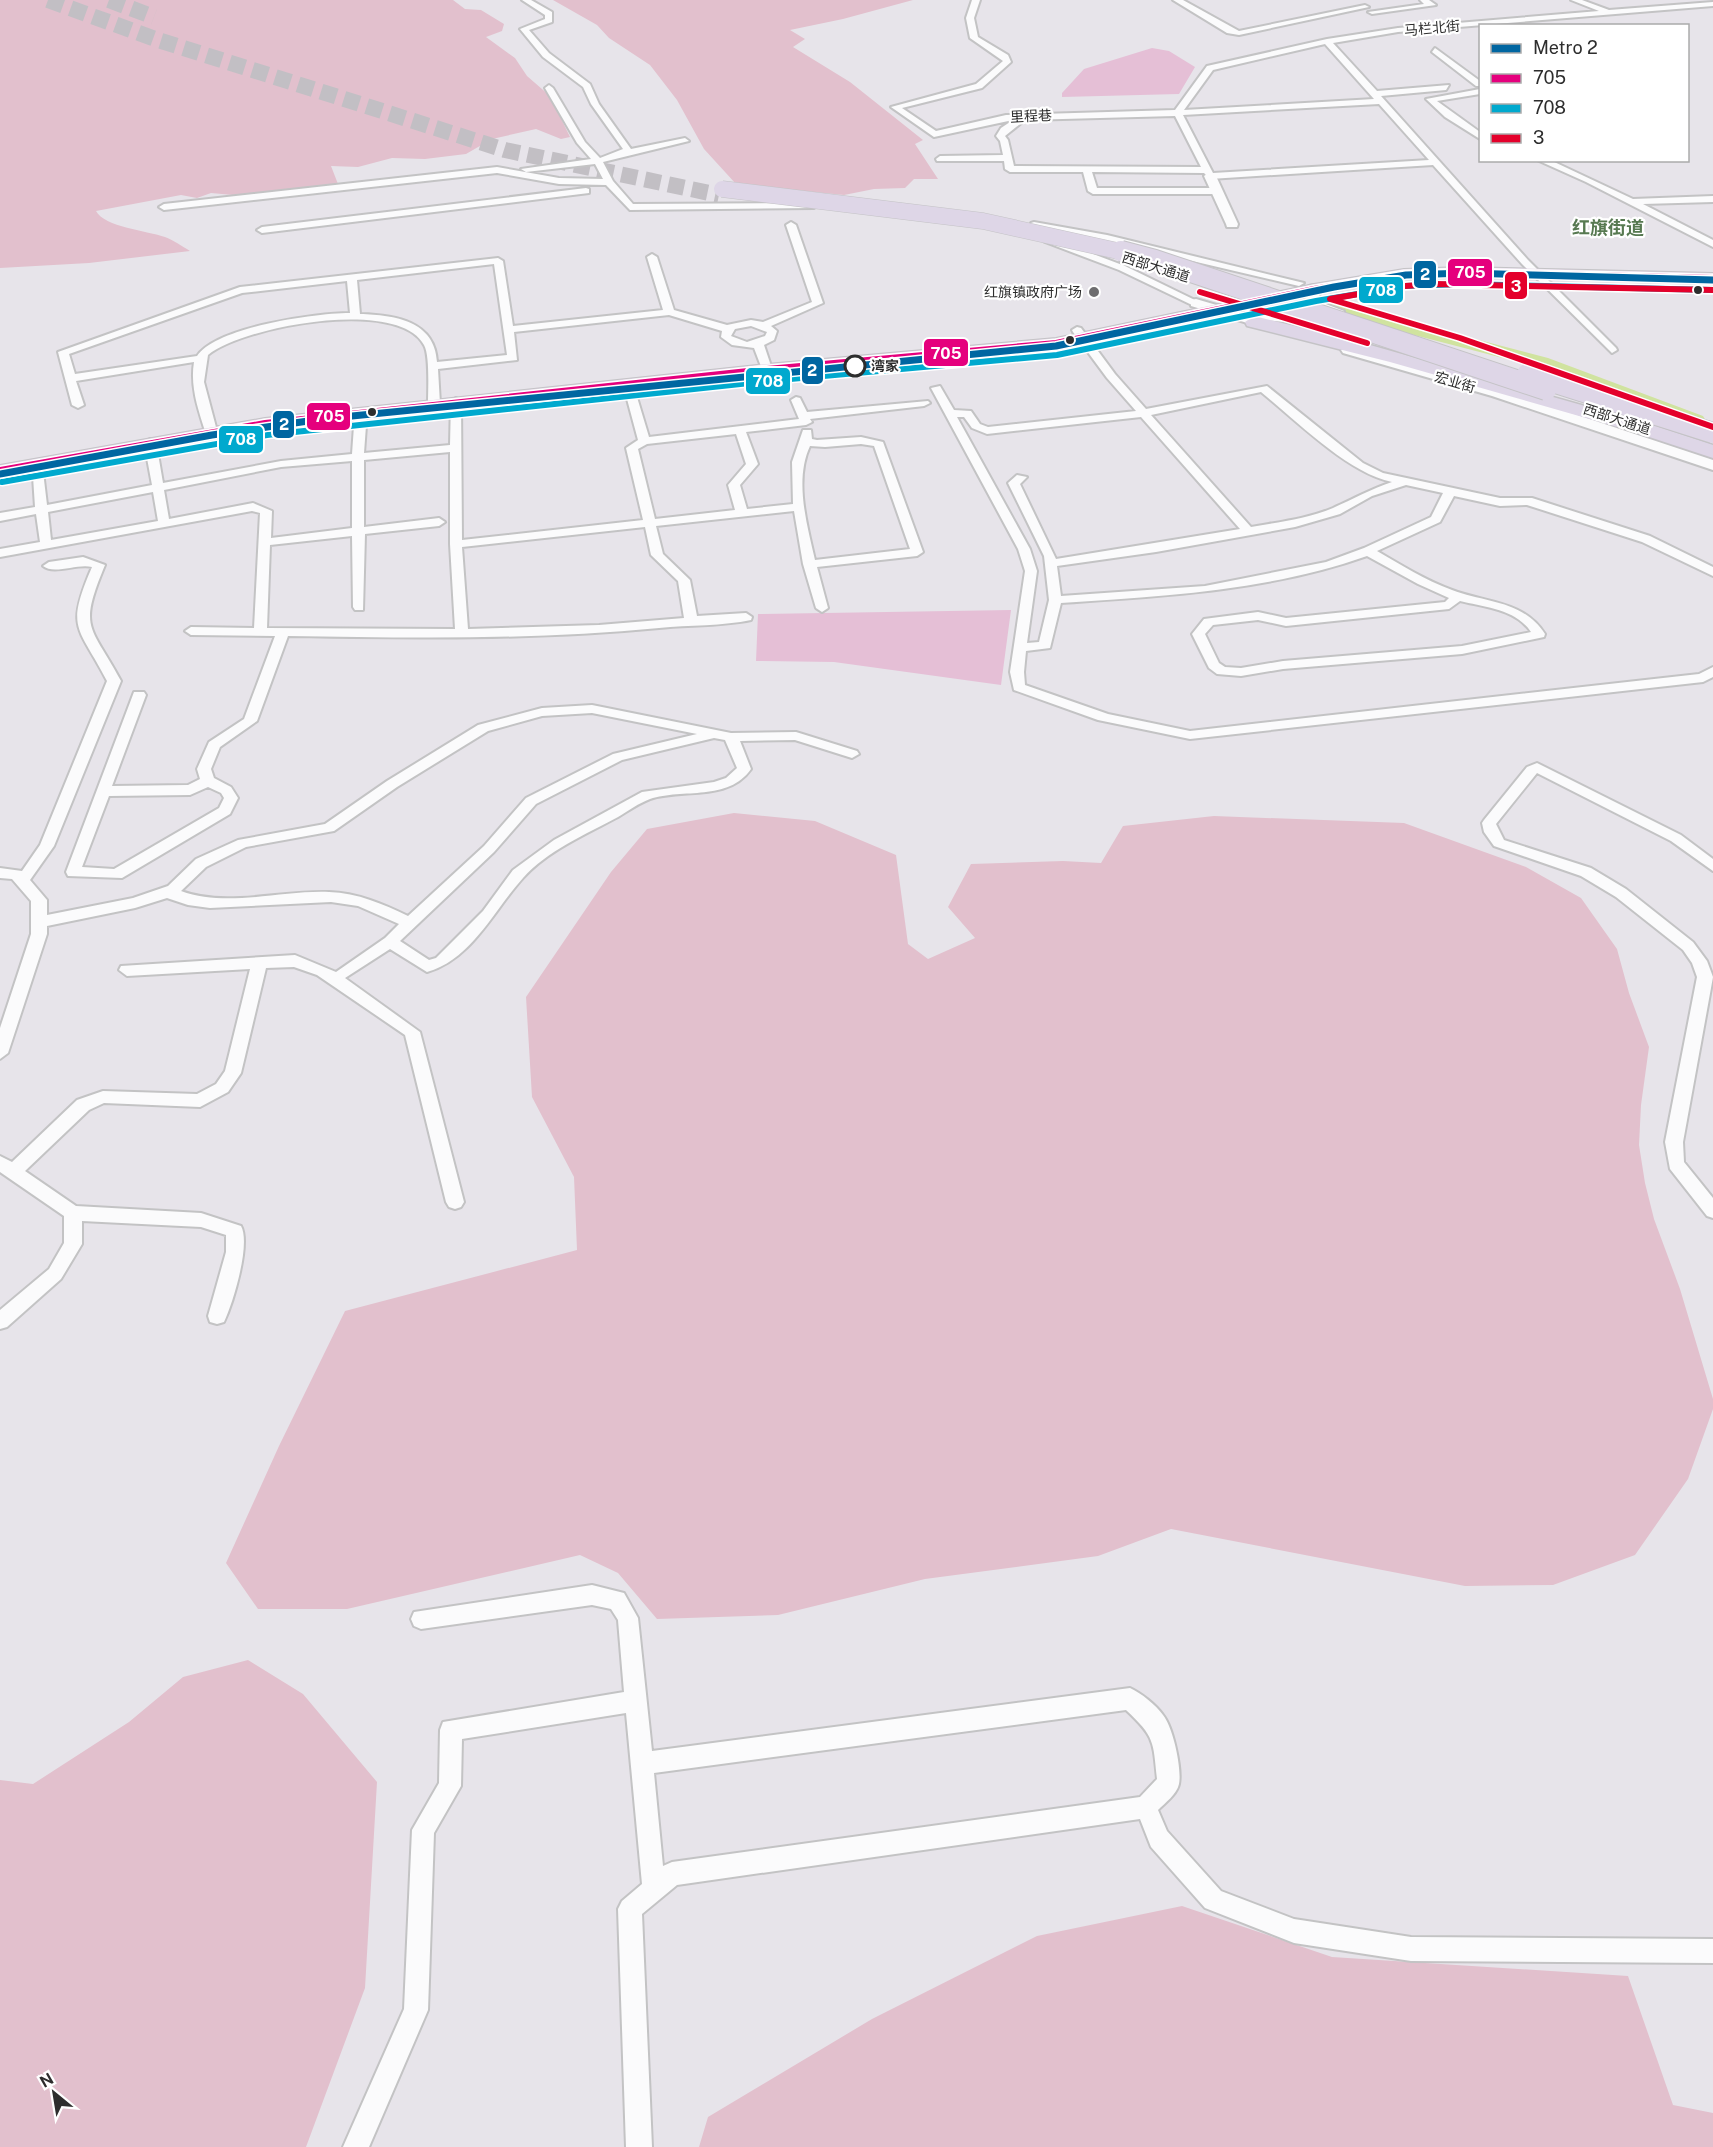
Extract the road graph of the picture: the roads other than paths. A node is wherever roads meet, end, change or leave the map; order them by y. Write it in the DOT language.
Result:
graph roads {
  1 [pos="526,0"];
  2 [pos="976,0"];
  3 [pos="1177,0"];
  4 [pos="1356,0"];
  5 [pos="1424,0"];
  6 [pos="1575,0"];
  7 [pos="1713,4"];
  8 [pos="1369,9"];
  9 [pos="1613,13"];
  10 [pos="1381,18"];
  11 [pos="1389,24"];
  12 [pos="1398,30"];
  13 [pos="1327,41"];
  14 [pos="1435,50"];
  15 [pos="1479,86"];
  16 [pos="1479,87"];
  17 [pos="1479,87"];
  18 [pos="549,88"];
  19 [pos="1378,98"];
  20 [pos="1178,113"];
  21 [pos="1025,116"];
  22 [pos="1479,135"];
  23 [pos="685,141"];
  24 [pos="626,153"];
  25 [pos="1008,158"];
  26 [pos="940,159"];
  27 [pos="598,161"];
  28 [pos="1436,162"];
  29 [pos="1546,162"];
  30 [pos="1087,169"];
  31 [pos="507,171"];
  32 [pos="1208,173"];
  33 [pos="611,185"];
  34 [pos="1217,191"];
  35 [pos="1713,198"];
  36 [pos="1632,202"];
  37 [pos="164,207"];
  38 [pos="988,217"];
  39 [pos="1232,224"];
  40 [pos="791,225"];
  41 [pos="262,230"];
  42 [pos="1713,244"];
  43 [pos="652,257"];
  44 [pos="1525,262"];
  45 [pos="1713,268"];
  46 [pos="1537,274"];
  47 [pos="352,278"];
  48 [pos="1713,278"];
  49 [pos="1295,283"];
  50 [pos="1313,296"];
  51 [pos="1214,306"];
  52 [pos="669,312"];
  53 [pos="355,316"];
  54 [pos="1254,322"];
  55 [pos="764,325"];
  56 [pos="1365,326"];
  57 [pos="1386,328"];
  58 [pos="510,329"];
  59 [pos="728,329"];
  60 [pos="1079,335"];
  61 [pos="758,344"];
  62 [pos="1612,350"];
  63 [pos="202,358"];
  64 [pos="433,366"];
  65 [pos="767,369"];
  66 [pos="72,378"];
  67 [pos="628,384"];
  68 [pos="936,388"];
  69 [pos="796,400"];
  70 [pos="456,402"];
  71 [pos="924,403"];
  72 [pos="434,404"];
  73 [pos="78,405"];
  74 [pos="361,412"];
  75 [pos="1145,413"];
  76 [pos="951,414"];
  77 [pos="805,419"];
  78 [pos="1633,425"];
  79 [pos="211,430"];
  80 [pos="740,430"];
  81 [pos="1713,433"];
  82 [pos="644,441"];
  83 [pos="150,442"];
  84 [pos="807,442"];
  85 [pos="1713,442"];
  86 [pos="457,448"];
  87 [pos="1713,453"];
  88 [pos="358,457"];
  89 [pos="36,463"];
  90 [pos="1713,465"];
  91 [pos="0,470"];
  92 [pos="1021,477"];
  93 [pos="1407,482"];
  94 [pos="158,488"];
  95 [pos="1450,491"];
  96 [pos="801,507"];
  97 [pos="43,509"];
  98 [pos="742,513"];
  99 [pos="0,518"];
  100 [pos="439,522"];
  101 [pos="164,523"];
  102 [pos="649,523"];
  103 [pos="358,531"];
  104 [pos="1248,531"];
  105 [pos="264,542"];
  106 [pos="456,544"];
  107 [pos="46,545"];
  108 [pos="1368,551"];
  109 [pos="0,554"];
  110 [pos="1051,562"];
  111 [pos="809,564"];
  112 [pos="48,566"];
  113 [pos="1713,572"];
  114 [pos="1457,596"];
  115 [pos="1055,600"];
  116 [pos="359,607"];
  117 [pos="822,608"];
  118 [pos="746,616"];
  119 [pos="691,619"];
  120 [pos="191,631"];
  121 [pos="260,632"];
  122 [pos="283,632"];
  123 [pos="462,634"];
  124 [pos="1020,648"];
  125 [pos="1708,675"];
  126 [pos="1713,690"];
  127 [pos="139,695"];
  128 [pos="714,735"];
  129 [pos="731,737"];
  130 [pos="852,754"];
  131 [pos="208,781"];
  132 [pos="103,791"];
  133 [pos="1713,866"];
  134 [pos="0,873"];
  135 [pos="22,881"];
  136 [pos="167,892"];
  137 [pos="39,922"];
  138 [pos="410,923"];
  139 [pos="390,942"];
  140 [pos="259,964"];
  141 [pos="127,970"];
  142 [pos="343,973"];
  143 [pos="0,1053"];
  144 [pos="6,1168"];
  145 [pos="455,1202"];
  146 [pos="1713,1211"];
  147 [pos="73,1213"];
  148 [pos="217,1317"];
  149 [pos="0,1321"];
  150 [pos="420,1620"];
  151 [pos="635,1701"];
  152 [pos="641,1764"];
  153 [pos="1146,1807"];
  154 [pos="654,1889"];
  155 [pos="1713,1951"];
  156 [pos="356,2147"];
  157 [pos="639,2147"];
  1 -- 24 [label="street"];
  2 -- 21 [label="street, 里程巷"];
  3 -- 8 [label="street"];
  4 -- 8 [label="street"];
  5 -- 8 [label="street"];
  6 -- 9 [label="street"];
  7 -- 9 [label="street, 马栏北街"];
  8 -- 10 [label="street"];
  9 -- 12 [label="street, 马栏北街"];
  11 -- 12 [label="street"];
  12 -- 13 [label="street, 马栏北街"];
  13 -- 19 [label="street"];
  13 -- 20 [label="street, 马栏北街"];
  14 -- 15 [label="street"];
  16 -- 19 [label="street, 里程巷"];
  17 -- 22 [label="street"];
  18 -- 27 [label="street"];
  19 -- 20 [label="street, 里程巷"];
  19 -- 28 [label="street"];
  20 -- 21 [label="street, 里程巷"];
  20 -- 32 [label="street"];
  21 -- 25 [label="street"];
  23 -- 24 [label="street"];
  24 -- 27 [label="street"];
  25 -- 26 [label="street"];
  25 -- 30 [label="street"];
  27 -- 31 [label="street"];
  27 -- 33 [label="street"];
  28 -- 32 [label="street"];
  28 -- 44 [label="street"];
  29 -- 36 [label="street"];
  30 -- 32 [label="street"];
  30 -- 34 [label="street"];
  31 -- 33 [label="street"];
  31 -- 37 [label="street"];
  32 -- 34 [label="main road"];
  33 -- 38 [label="street"];
  33 -- 41 [label="street"];
  34 -- 39 [label="main road"];
  35 -- 36 [label="street"];
  36 -- 42 [label="street"];
  38 -- 49 [label="street"];
  38 -- 51 [label="street"];
  40 -- 55 [label="street"];
  43 -- 52 [label="street"];
  44 -- 45 [label="main road"];
  44 -- 46 [label="street"];
  44 -- 49 [label="main road"];
  46 -- 48 [label="main road"];
  46 -- 50 [label="main road"];
  46 -- 62 [label="street"];
  47 -- 53 [label="street"];
  47 -- 58 [label="street"];
  47 -- 66 [label="street"];
  49 -- 51 [label="main road, bridge"];
  50 -- 51 [label="main road, bridge"];
  50 -- 57 [label="main road, 宏业街"];
  51 -- 54 [label="main road, 宏业街"];
  51 -- 56 [label="main road, bridge"];
  51 -- 60 [label="main road"];
  52 -- 58 [label="street"];
  52 -- 59 [label="street"];
  53 -- 63 [label="street"];
  53 -- 64 [label="street"];
  54 -- 78 [label="highway"];
  54 -- 90 [label="main road, 宏业街"];
  55 -- 59 [label="street"];
  55 -- 61 [label="street"];
  56 -- 57 [label="main road"];
  56 -- 81 [label="highway, bridge"];
  57 -- 85 [label="main road, 宏业街"];
  58 -- 64 [label="street"];
  59 -- 61 [label="street"];
  60 -- 65 [label="main road"];
  60 -- 75 [label="street"];
  61 -- 65 [label="street"];
  63 -- 66 [label="street"];
  63 -- 79 [label="street"];
  64 -- 72 [label="street"];
  65 -- 67 [label="main road"];
  66 -- 73 [label="street"];
  67 -- 70 [label="main road"];
  67 -- 82 [label="street"];
  68 -- 76 [label="street"];
  69 -- 77 [label="street"];
  70 -- 72 [label="main road"];
  70 -- 86 [label="street"];
  71 -- 77 [label="street"];
  72 -- 74 [label="main road"];
  74 -- 79 [label="main road"];
  74 -- 88 [label="street"];
  75 -- 76 [label="street"];
  75 -- 93 [label="street"];
  75 -- 104 [label="street"];
  76 -- 124 [label="street"];
  77 -- 80 [label="street"];
  77 -- 84 [label="street"];
  78 -- 85 [label="highway, 西部大通道, bridge"];
  78 -- 87 [label="highway, 西部大通道"];
  79 -- 83 [label="main road"];
  80 -- 82 [label="street"];
  80 -- 98 [label="street"];
  82 -- 102 [label="street"];
  83 -- 89 [label="main road"];
  83 -- 94 [label="street"];
  84 -- 96 [label="street"];
  84 -- 111 [label="street"];
  86 -- 88 [label="street"];
  86 -- 106 [label="street"];
  88 -- 94 [label="street"];
  88 -- 103 [label="street"];
  89 -- 91 [label="main road"];
  89 -- 97 [label="street"];
  92 -- 110 [label="street"];
  93 -- 95 [label="street"];
  93 -- 104 [label="street"];
  94 -- 97 [label="street"];
  94 -- 101 [label="street"];
  95 -- 108 [label="street"];
  95 -- 113 [label="street"];
  96 -- 98 [label="street"];
  96 -- 111 [label="street"];
  97 -- 99 [label="street"];
  97 -- 107 [label="street"];
  98 -- 102 [label="street"];
  100 -- 103 [label="street"];
  101 -- 105 [label="street"];
  101 -- 107 [label="street"];
  102 -- 106 [label="street"];
  102 -- 119 [label="street"];
  103 -- 105 [label="street"];
  103 -- 116 [label="street"];
  104 -- 110 [label="street"];
  105 -- 121 [label="street"];
  106 -- 123 [label="street"];
  107 -- 109 [label="street"];
  108 -- 114 [label="street"];
  108 -- 115 [label="street"];
  110 -- 115 [label="street"];
  111 -- 117 [label="street"];
  112 -- 135 [label="street"];
  114 -- 114 [label="street"];
  115 -- 124 [label="street"];
  118 -- 119 [label="street"];
  119 -- 123 [label="street"];
  120 -- 121 [label="street"];
  121 -- 122 [label="street"];
  122 -- 123 [label="street"];
  122 -- 131 [label="street"];
  124 -- 125 [label="street"];
  125 -- 126 [label="street"];
  127 -- 132 [label="street"];
  128 -- 129 [label="street"];
  128 -- 136 [label="street"];
  128 -- 138 [label="street"];
  129 -- 130 [label="street"];
  129 -- 139 [label="street"];
  131 -- 132 [label="street"];
  131 -- 132 [label="street"];
  133 -- 146 [label="street"];
  134 -- 135 [label="street"];
  135 -- 137 [label="street"];
  136 -- 137 [label="street"];
  136 -- 138 [label="street"];
  137 -- 143 [label="street"];
  138 -- 139 [label="street"];
  139 -- 142 [label="street"];
  140 -- 141 [label="street"];
  140 -- 144 [label="street"];
  140 -- 145 [label="street"];
  144 -- 147 [label="street"];
  147 -- 148 [label="street"];
  147 -- 149 [label="street"];
  150 -- 151 [label="street"];
  151 -- 152 [label="street"];
  151 -- 156 [label="street"];
  152 -- 153 [label="street"];
  152 -- 154 [label="street"];
  153 -- 154 [label="street"];
  153 -- 155 [label="street"];
  154 -- 157 [label="street"];
}
